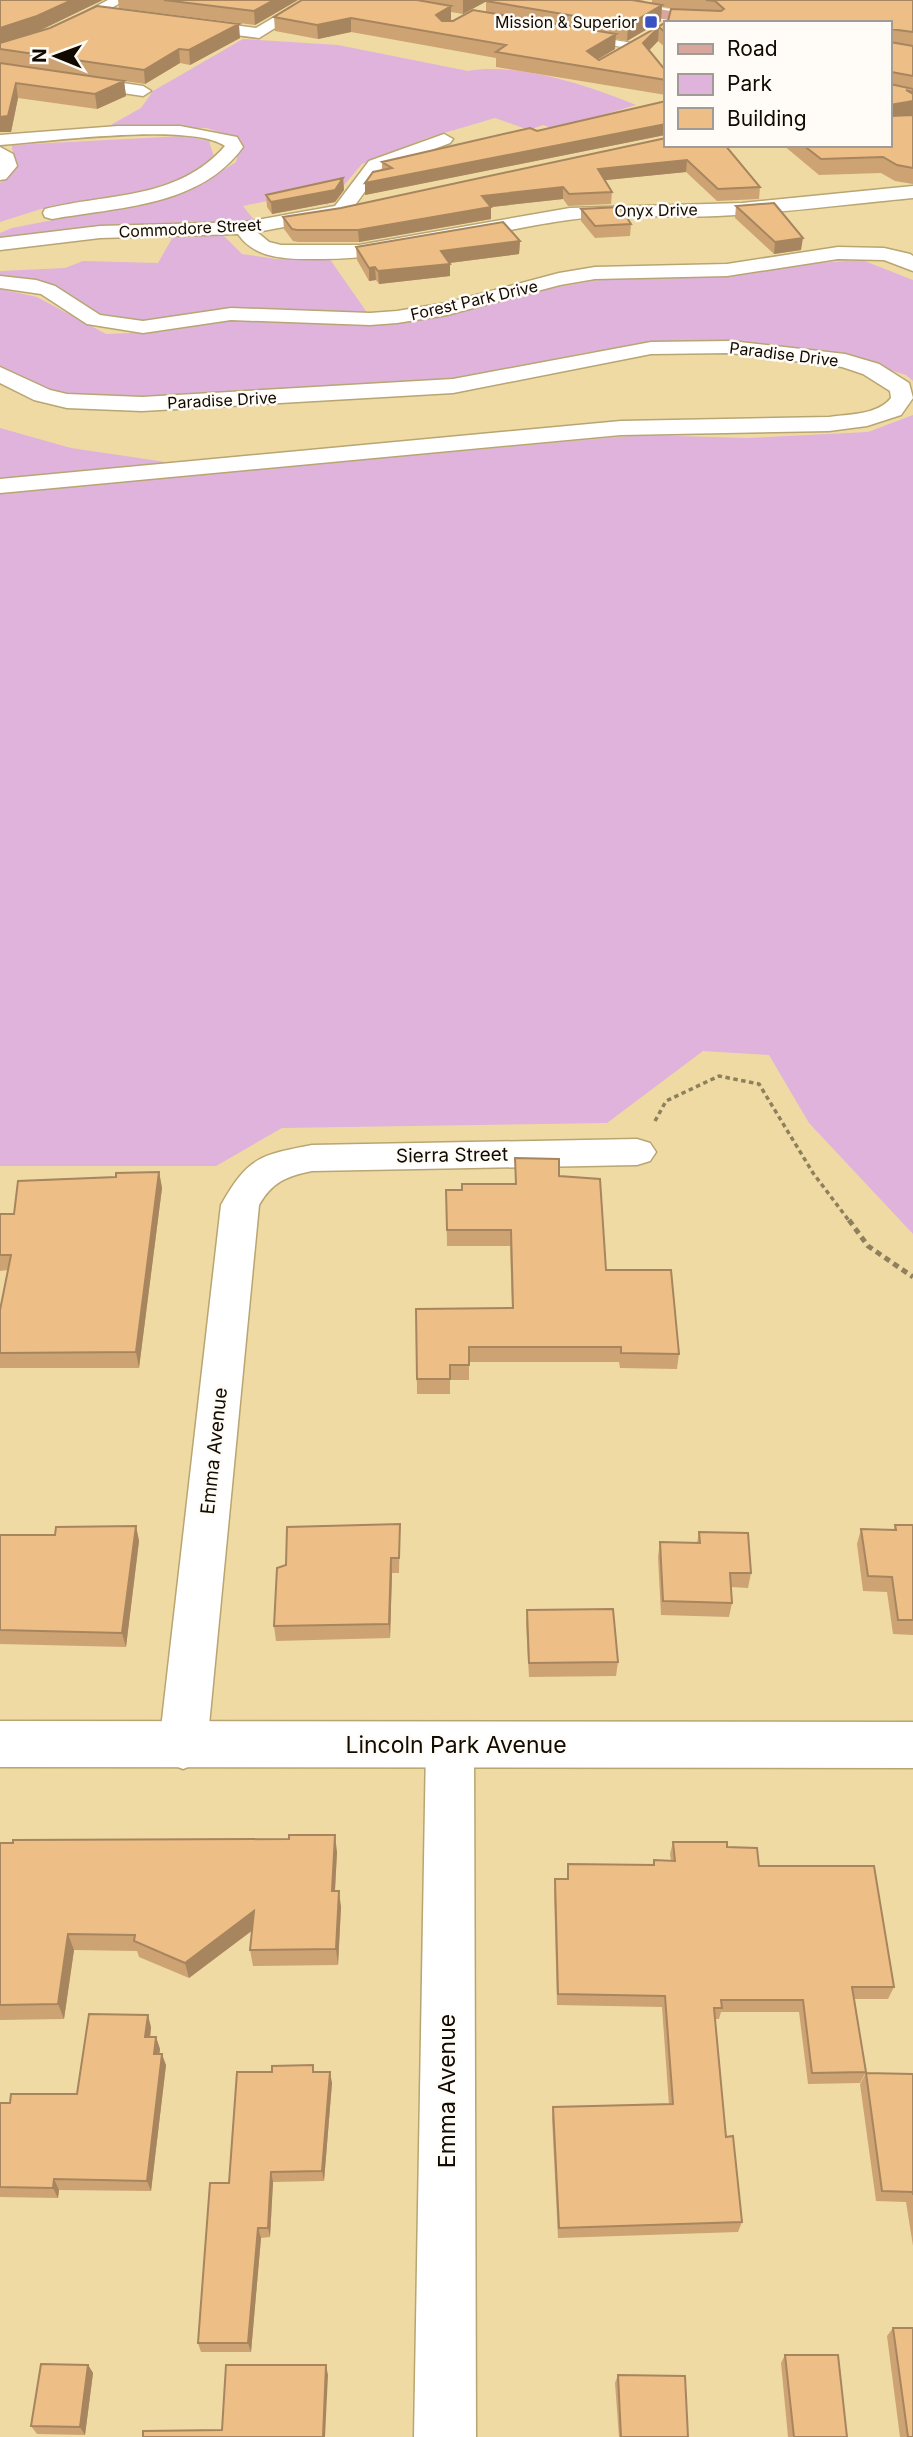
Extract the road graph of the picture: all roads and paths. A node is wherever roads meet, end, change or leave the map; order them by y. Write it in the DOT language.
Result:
graph roads {
  1 [pos="313,0"];
  2 [pos="578,0"];
  3 [pos="650,1"];
  4 [pos="121,8"];
  5 [pos="633,10"];
  6 [pos="677,20"];
  7 [pos="177,23"];
  8 [pos="58,31"];
  9 [pos="84,34"];
  10 [pos="649,36"];
  11 [pos="578,37"];
  12 [pos="38,39"];
  13 [pos="609,60"];
  14 [pos="0,70"];
  15 [pos="143,91"];
  16 [pos="444,139"];
  17 [pos="0,140"];
  18 [pos="0,152"];
  19 [pos="0,175"];
  20 [pos="913,192"];
  21 [pos="368,205"];
  22 [pos="341,211"];
  23 [pos="36,217"];
  24 [pos="245,228"];
  25 [pos="0,244"];
  26 [pos="913,265"];
  27 [pos="0,282"];
  28 [pos="0,374"];
  29 [pos="0,485"];
  30 [pos="637,1152"];
  31 [pos="269,1168"];
  32 [pos="913,1277"];
  33 [pos="0,1744"];
  34 [pos="450,1745"];
  35 [pos="913,1745"];
  36 [pos="183,1746"];
  37 [pos="445,2437"];
  1 -- 7 [label="street"];
  2 -- 5 [label="main road"];
  3 -- 5 [label="lane"];
  4 -- 8 [label="street"];
  5 -- 6 [label="main road"];
  8 -- 9 [label="street"];
  8 -- 12 [label="street"];
  10 -- 11 [label="lane"];
  10 -- 13 [label="street"];
  14 -- 15 [label="street"];
  16 -- 22 [label="street"];
  17 -- 23 [label="street"];
  18 -- 19 [label="street"];
  20 -- 24 [label="street, Onyx Drive"];
  21 -- 22 [label="street, Commodore Street"];
  22 -- 24 [label="street, Commodore Street"];
  24 -- 25 [label="street, Commodore Street"];
  26 -- 27 [label="street, Forest Park Drive"];
  28 -- 29 [label="street, Paradise Drive"];
  30 -- 31 [label="street, Sierra Street"];
  30 -- 32 [label="path"];
  31 -- 36 [label="street, Emma Avenue"];
  33 -- 36 [label="street, Lincoln Park Avenue"];
  34 -- 35 [label="street, Lincoln Park Avenue"];
  34 -- 36 [label="street, Lincoln Park Avenue"];
  34 -- 37 [label="street, Emma Avenue"];
}
